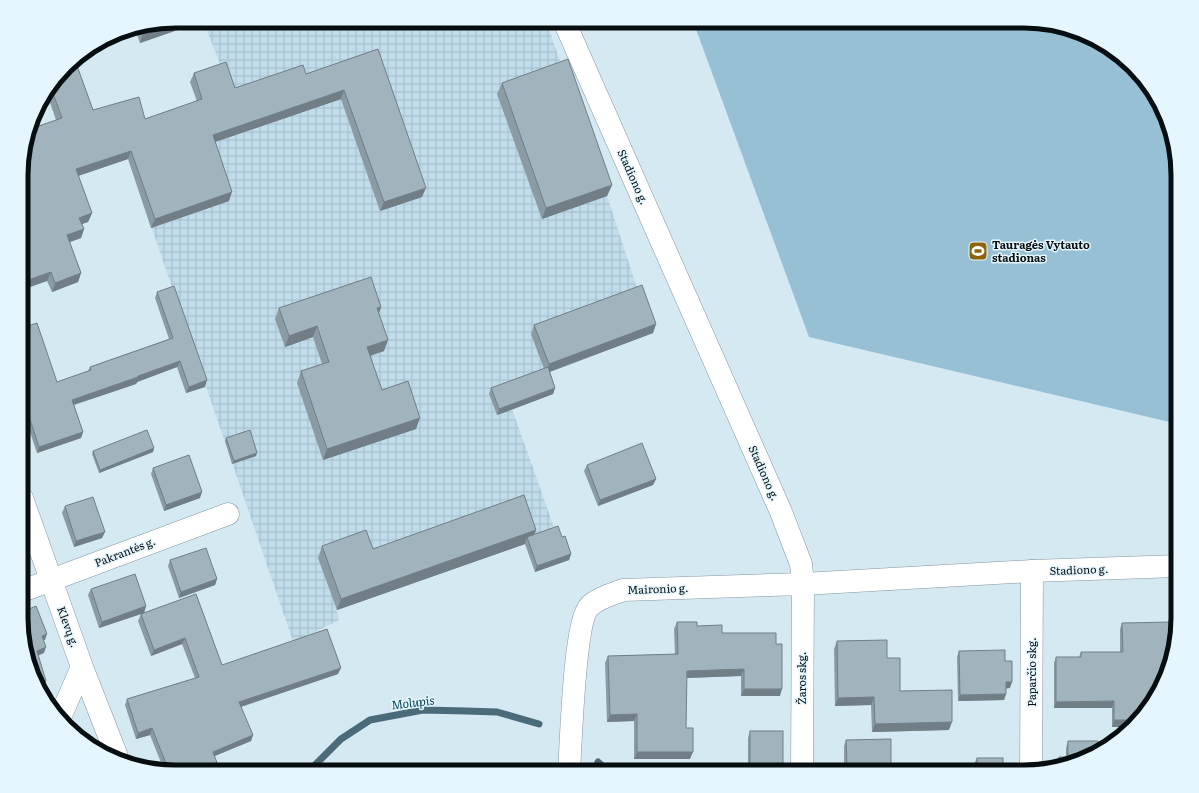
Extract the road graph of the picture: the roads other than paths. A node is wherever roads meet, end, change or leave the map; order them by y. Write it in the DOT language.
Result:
graph roads {
  1 [pos="567,28"];
  2 [pos="228,514"];
  3 [pos="28,515"];
  4 [pos="1171,566"];
  5 [pos="1032,572"];
  6 [pos="51,580"];
  7 [pos="803,584"];
  8 [pos="28,589"];
  9 [pos="82,667"];
  10 [pos="62,712"];
  11 [pos="115,752"];
  12 [pos="569,765"];
  13 [pos="802,765"];
  14 [pos="1031,765"];
  1 -- 7 [label="street, Stadiono g."];
  2 -- 6 [label="street, Pakrantės g."];
  3 -- 6 [label="street, Klevų g."];
  4 -- 5 [label="street, Stadiono g."];
  5 -- 7 [label="street, Stadiono g."];
  5 -- 14 [label="street, Paparčio skg."];
  6 -- 8 [label="street, Pakrantės g."];
  6 -- 9 [label="street, Klevų g."];
  7 -- 12 [label="street, Maironio g."];
  7 -- 13 [label="street, Žaros skg."];
  9 -- 10 [label="street"];
  9 -- 11 [label="street, Klevų g."];
}
